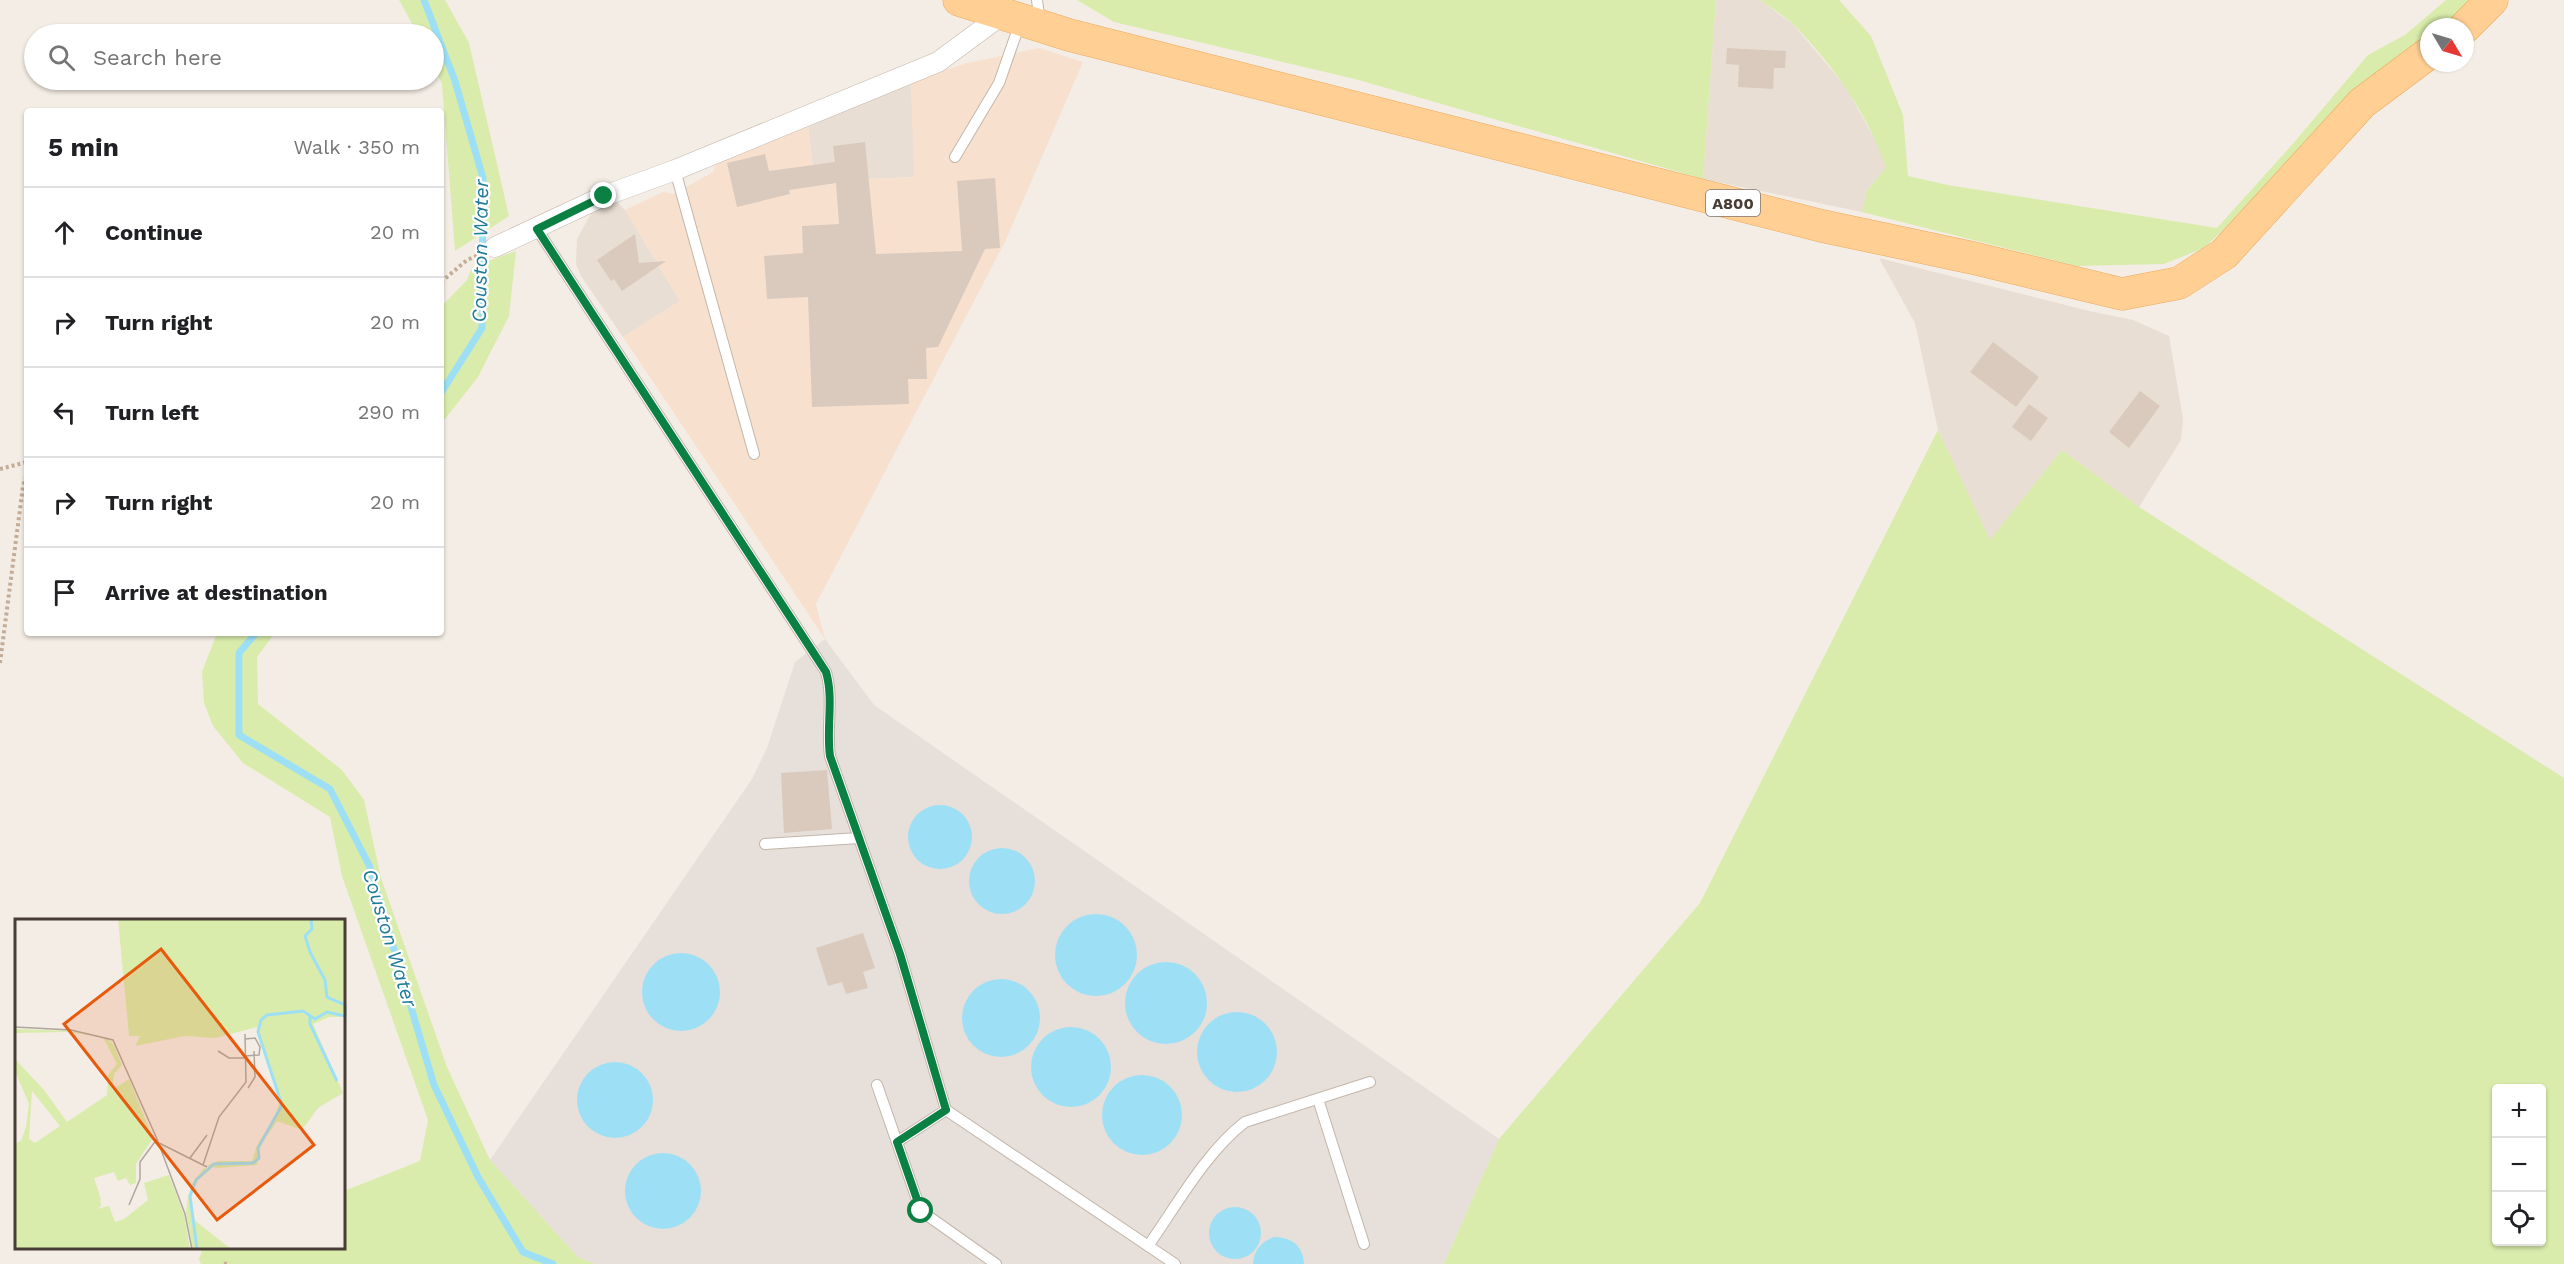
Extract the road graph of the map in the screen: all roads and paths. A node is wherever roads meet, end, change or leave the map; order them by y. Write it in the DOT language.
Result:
graph roads {
  1 [pos="959,0"];
  2 [pos="2492,0"];
  3 [pos="1025,15"];
  4 [pos="2474,18"];
  5 [pos="2420,60"];
  6 [pos="955,157"];
  7 [pos="675,170"];
  8 [pos="537,229"];
  9 [pos="495,247"];
  10 [pos="467,260"];
  11 [pos="444,279"];
  12 [pos="754,454"];
  13 [pos="24,463"];
  14 [pos="0,469"];
  15 [pos="24,483"];
  16 [pos="0,663"];
  17 [pos="859,838"];
  18 [pos="765,844"];
  19 [pos="1370,1083"];
  20 [pos="877,1085"];
  21 [pos="1318,1099"];
  22 [pos="946,1110"];
  23 [pos="897,1142"];
  24 [pos="1364,1244"];
  25 [pos="1148,1246"];
  26 [pos="1159,1260"];
  27 [pos="230,1263"];
  28 [pos="224,1264"];
  29 [pos="996,1264"];
  30 [pos="1175,1264"];
  1 -- 3 [label="main road, A800"];
  2 -- 4 [label="main road"];
  3 -- 5 [label="main road, A800"];
  3 -- 6 [label="lane"];
  3 -- 7 [label="street"];
  7 -- 8 [label="street"];
  7 -- 12 [label="lane"];
  8 -- 9 [label="street"];
  8 -- 17 [label="lane"];
  10 -- 11 [label="path"];
  13 -- 14 [label="path"];
  15 -- 16 [label="path"];
  17 -- 18 [label="lane"];
  17 -- 22 [label="lane"];
  19 -- 21 [label="lane"];
  20 -- 23 [label="lane"];
  21 -- 24 [label="lane"];
  21 -- 25 [label="lane"];
  22 -- 23 [label="lane"];
  22 -- 25 [label="lane"];
  23 -- 29 [label="lane"];
  25 -- 26 [label="lane"];
  26 -- 30 [label="lane"];
  27 -- 28 [label="path"];
}
